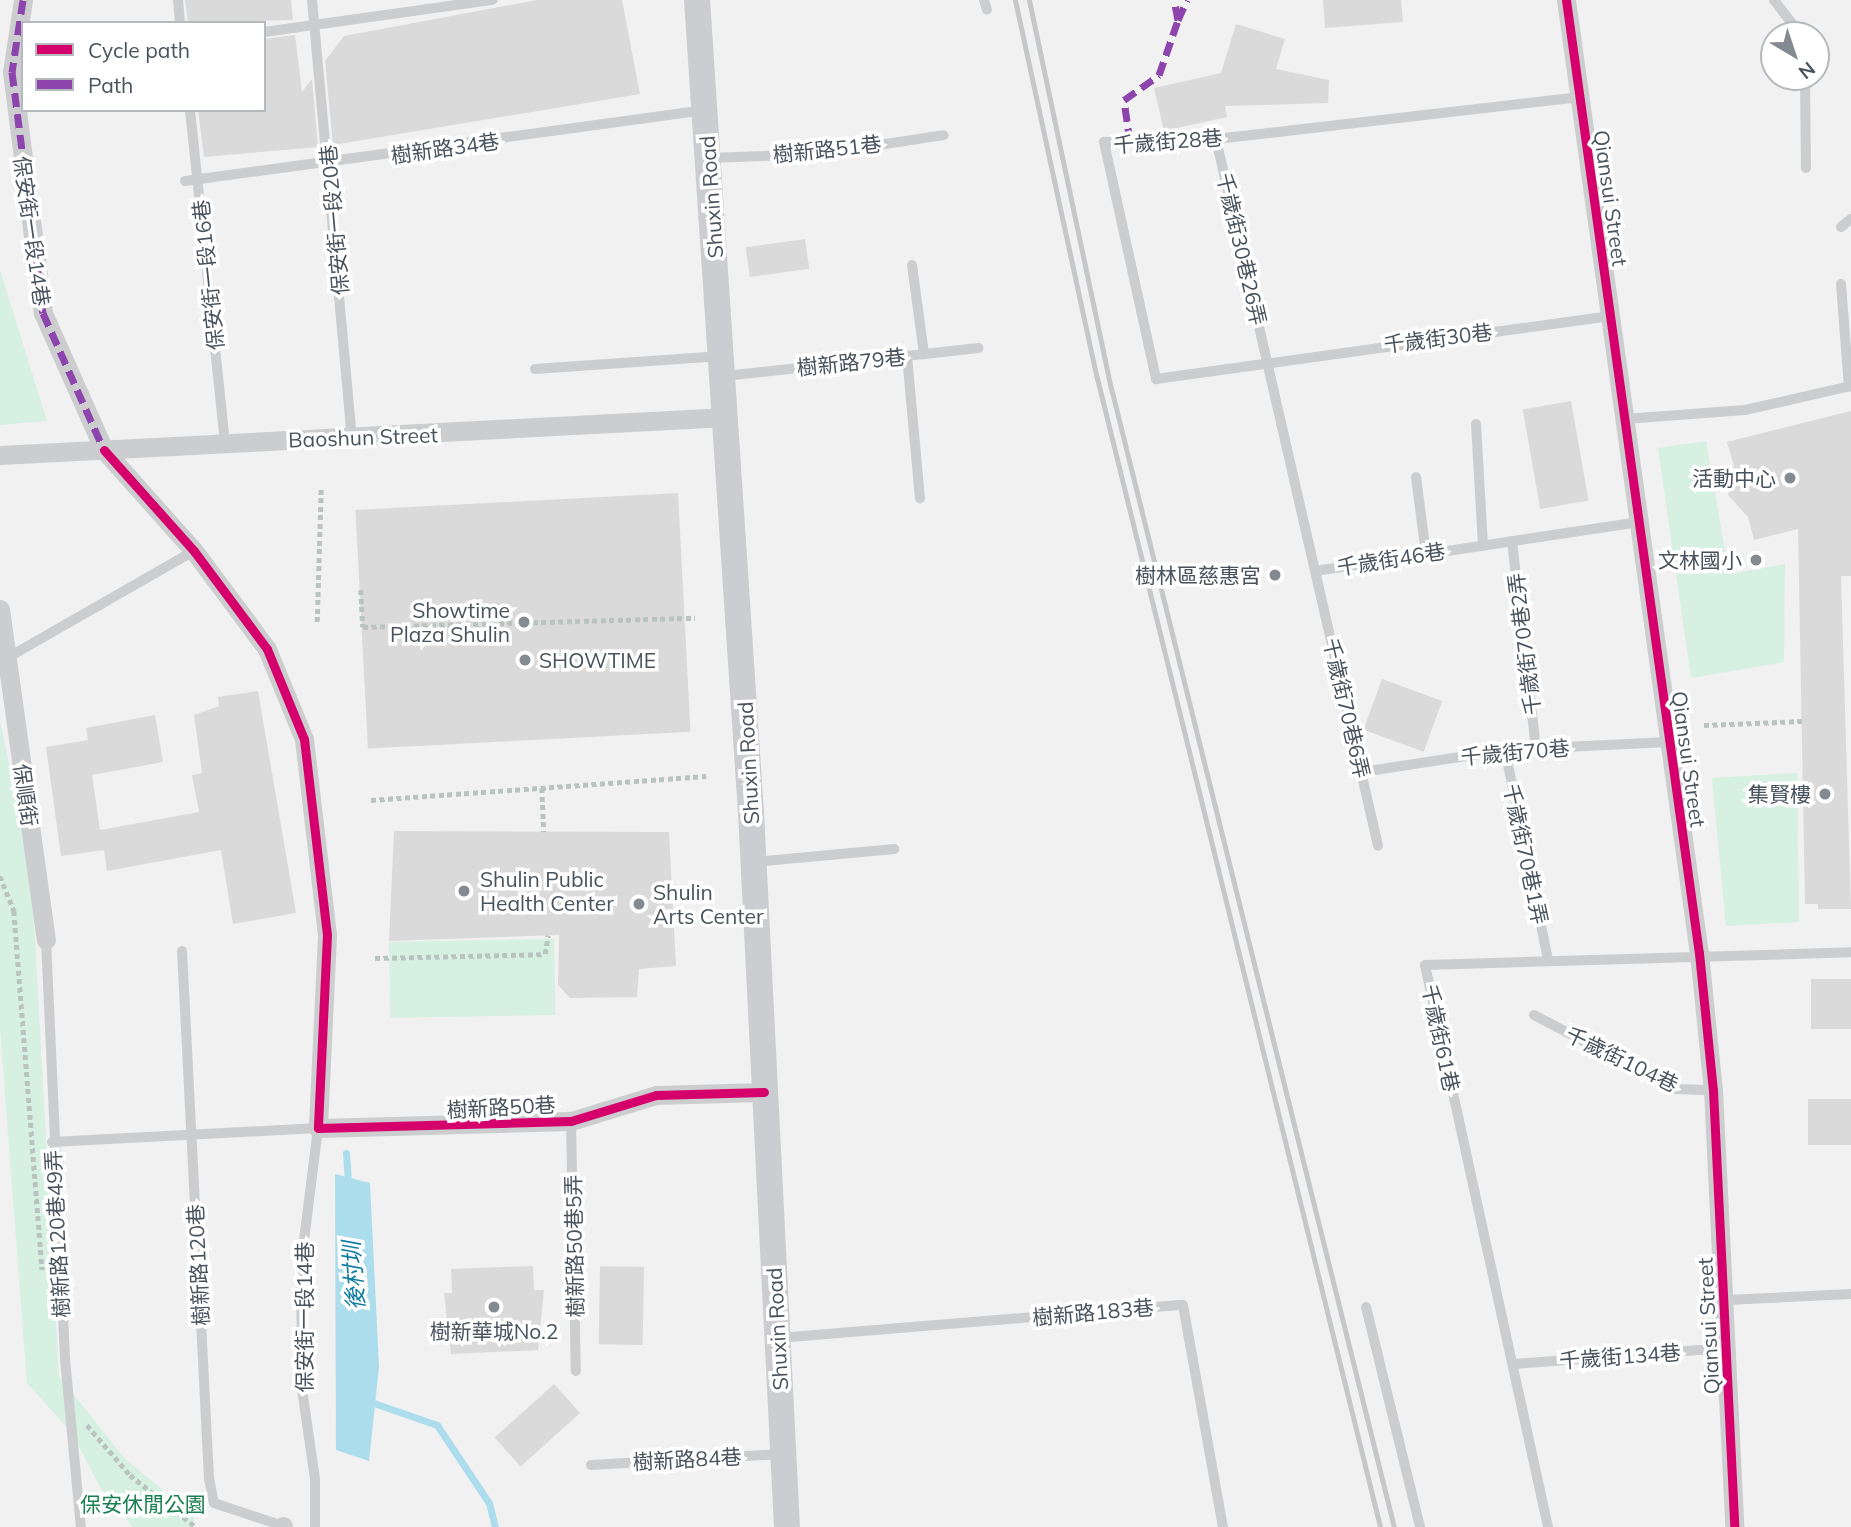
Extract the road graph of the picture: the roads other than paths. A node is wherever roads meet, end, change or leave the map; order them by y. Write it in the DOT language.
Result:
graph roads {
  1 [pos="23,0"];
  2 [pos="178,0"];
  3 [pos="313,0"];
  4 [pos="493,0"];
  5 [pos="697,0"];
  6 [pos="1566,0"];
  7 [pos="1774,0"];
  8 [pos="21,21"];
  9 [pos="180,21"];
  10 [pos="1790,21"];
  11 [pos="21,24"];
  12 [pos="315,25"];
  13 [pos="266,32"];
  14 [pos="17,71"];
  15 [pos="1805,91"];
  16 [pos="1580,97"];
  17 [pos="21,108"];
  18 [pos="705,110"];
  19 [pos="21,112"];
  20 [pos="190,112"];
  21 [pos="944,135"];
  22 [pos="1216,139"];
  23 [pos="709,158"];
  24 [pos="330,165"];
  25 [pos="1806,168"];
  26 [pos="198,179"];
  27 [pos="185,181"];
  28 [pos="1851,219"];
  29 [pos="1842,227"];
  30 [pos="912,265"];
  31 [pos="1841,284"];
  32 [pos="1609,316"];
  33 [pos="978,348"];
  34 [pos="924,354"];
  35 [pos="907,356"];
  36 [pos="1267,360"];
  37 [pos="724,366"];
  38 [pos="535,369"];
  39 [pos="1850,387"];
  40 [pos="727,417"];
  41 [pos="1625,419"];
  42 [pos="1476,424"];
  43 [pos="352,439"];
  44 [pos="225,441"];
  45 [pos="104,450"];
  46 [pos="0,455"];
  47 [pos="1416,477"];
  48 [pos="920,498"];
  49 [pos="1639,522"];
  50 [pos="1512,541"];
  51 [pos="1483,545"];
  52 [pos="194,551"];
  53 [pos="1426,554"];
  54 [pos="1315,571"];
  55 [pos="0,609"];
  56 [pos="7,658"];
  57 [pos="1668,742"];
  58 [pos="1536,748"];
  59 [pos="1505,750"];
  60 [pos="1362,772"];
  61 [pos="1378,846"];
  62 [pos="894,849"];
  63 [pos="754,863"];
  64 [pos="46,940"];
  65 [pos="182,951"];
  66 [pos="1851,952"];
  67 [pos="1699,953"];
  68 [pos="1548,959"];
  69 [pos="1534,1015"];
  70 [pos="1713,1090"];
  71 [pos="764,1092"];
  72 [pos="571,1121"];
  73 [pos="318,1128"];
  74 [pos="191,1132"];
  75 [pos="52,1142"];
  76 [pos="1851,1294"];
  77 [pos="1726,1300"];
  78 [pos="1366,1307"];
  79 [pos="778,1338"];
  80 [pos="1727,1348"];
  81 [pos="1513,1364"];
  82 [pos="576,1371"];
  83 [pos="783,1454"];
  84 [pos="591,1465"];
  85 [pos="81,1527"];
  86 [pos="284,1527"];
  87 [pos="315,1527"];
  88 [pos="787,1527"];
  89 [pos="1223,1527"];
  90 [pos="1420,1527"];
  91 [pos="1548,1527"];
  92 [pos="1734,1527"];
  1 -- 8 [label="street, 保安街一段14巷"];
  2 -- 9 [label="lane"];
  3 -- 12 [label="lane, 保安街一段20巷"];
  4 -- 12 [label="lane"];
  5 -- 18 [label="main road, Shuxin Road"];
  6 -- 16 [label="street, Qiansui Street"];
  7 -- 10 [label="lane"];
  11 -- 14 [label="street, 保安街一段14巷"];
  12 -- 13 [label="lane"];
  12 -- 24 [label="lane, 保安街一段20巷"];
  14 -- 17 [label="street, 保安街一段14巷"];
  15 -- 25 [label="lane"];
  16 -- 22 [label="lane, 千歲街28巷"];
  16 -- 32 [label="street, Qiansui Street"];
  18 -- 23 [label="main road, Shuxin Road"];
  18 -- 24 [label="lane, 樹新路34巷"];
  19 -- 45 [label="street, 保安街一段14巷"];
  20 -- 26 [label="lane, 保安街一段16巷"];
  21 -- 23 [label="lane, 樹新路51巷"];
  22 -- 36 [label="lane, 千歲街30巷26弄"];
  22 -- 36 [label="lane, 千歲街28巷"];
  23 -- 37 [label="main road, Shuxin Road"];
  24 -- 26 [label="lane, 樹新路34巷"];
  24 -- 43 [label="lane, 保安街一段20巷"];
  26 -- 27 [label="lane, 樹新路34巷"];
  26 -- 44 [label="lane, 保安街一段16巷"];
  28 -- 29 [label="lane"];
  30 -- 34 [label="lane"];
  31 -- 39 [label="lane"];
  32 -- 36 [label="lane, 千歲街30巷"];
  32 -- 41 [label="street, Qiansui Street"];
  33 -- 34 [label="lane, 樹新路79巷"];
  34 -- 35 [label="lane, 樹新路79巷"];
  35 -- 37 [label="lane, 樹新路79巷"];
  35 -- 48 [label="lane"];
  36 -- 54 [label="lane, 千歲街46巷"];
  37 -- 38 [label="lane, 樹新路79巷"];
  37 -- 40 [label="main road, Shuxin Road"];
  39 -- 41 [label="lane"];
  40 -- 43 [label="street, Baoshun Street"];
  40 -- 63 [label="main road, Shuxin Road"];
  41 -- 49 [label="street, Qiansui Street"];
  42 -- 51 [label="lane"];
  43 -- 44 [label="street, Baoshun Street"];
  44 -- 45 [label="street, Baoshun Street"];
  45 -- 46 [label="street, Baoshun Street"];
  45 -- 52 [label="street, 保安街一段14巷"];
  47 -- 53 [label="lane"];
  49 -- 50 [label="lane, 千歲街46巷"];
  49 -- 57 [label="street, Qiansui Street"];
  50 -- 51 [label="lane, 千歲街46巷"];
  50 -- 58 [label="lane, 千歲街70巷2弄"];
  51 -- 53 [label="lane, 千歲街46巷"];
  52 -- 56 [label="lane"];
  52 -- 73 [label="street, 保安街一段14巷"];
  53 -- 54 [label="lane, 千歲街46巷"];
  54 -- 60 [label="lane, 千歲街70巷6弄"];
  55 -- 56 [label="street, 保順街"];
  56 -- 64 [label="street, 保順街"];
  57 -- 58 [label="lane, 千歲街70巷"];
  57 -- 67 [label="street, Qiansui Street"];
  58 -- 59 [label="lane, 千歲街70巷"];
  59 -- 60 [label="lane, 千歲街70巷"];
  59 -- 68 [label="lane, 千歲街70巷1弄"];
  60 -- 61 [label="lane, 千歲街70巷6弄"];
  62 -- 63 [label="lane"];
  63 -- 71 [label="main road, Shuxin Road"];
  64 -- 75 [label="lane, 樹新路120巷49弄"];
  65 -- 74 [label="lane, 樹新路120巷"];
  66 -- 67 [label="lane, 千歲街61巷"];
  67 -- 68 [label="lane, 千歲街61巷"];
  67 -- 70 [label="street, Qiansui Street"];
  68 -- 81 [label="lane, 千歲街61巷"];
  69 -- 70 [label="lane, 千歲街104巷"];
  70 -- 77 [label="street, Qiansui Street"];
  71 -- 72 [label="street, 樹新路50巷"];
  71 -- 79 [label="main road, Shuxin Road"];
  72 -- 73 [label="street, 樹新路50巷"];
  72 -- 82 [label="lane, 樹新路50巷5弄"];
  73 -- 74 [label="lane"];
  73 -- 87 [label="lane, 保安街一段14巷"];
  74 -- 75 [label="lane"];
  74 -- 86 [label="lane, 樹新路120巷"];
  75 -- 85 [label="lane, 樹新路120巷49弄"];
  76 -- 77 [label="lane"];
  77 -- 80 [label="street, Qiansui Street"];
  78 -- 90 [label="lane"];
  79 -- 83 [label="main road, Shuxin Road"];
  79 -- 89 [label="lane, 樹新路183巷"];
  80 -- 81 [label="lane, 千歲街134巷"];
  80 -- 92 [label="street, Qiansui Street"];
  81 -- 91 [label="lane, 千歲街61巷"];
  83 -- 84 [label="lane, 樹新路84巷"];
  83 -- 88 [label="main road, Shuxin Road"];
}
